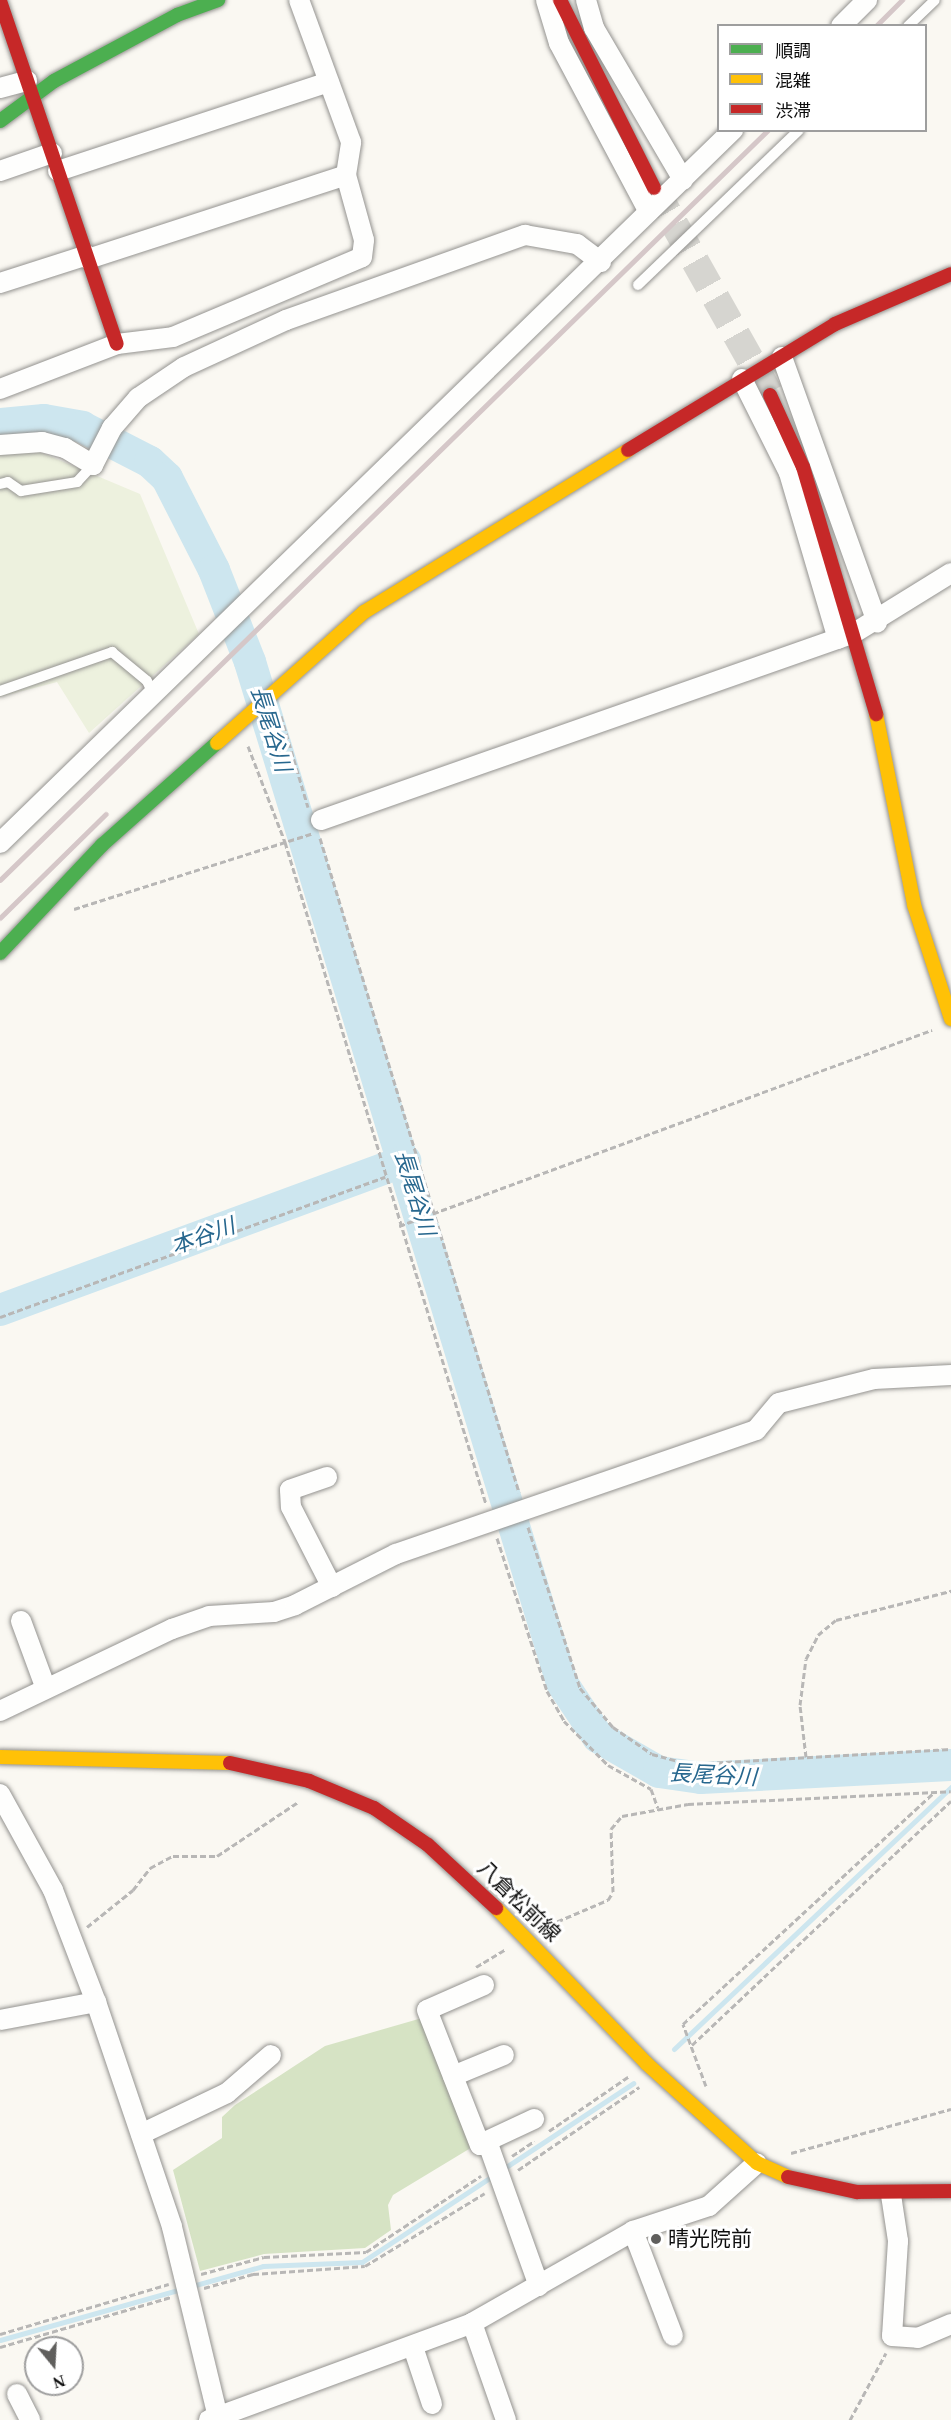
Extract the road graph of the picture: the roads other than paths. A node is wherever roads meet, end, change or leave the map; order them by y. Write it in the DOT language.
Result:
graph roads {
  1 [pos="218,0"];
  2 [pos="299,0"];
  3 [pos="546,0"];
  4 [pos="560,0"];
  5 [pos="586,0"];
  6 [pos="867,0"];
  7 [pos="935,0"];
  8 [pos="0,1"];
  9 [pos="843,24"];
  10 [pos="910,24"];
  11 [pos="329,82"];
  12 [pos="0,88"];
  13 [pos="30,88"];
  14 [pos="0,121"];
  15 [pos="731,132"];
  16 [pos="797,132"];
  17 [pos="55,162"];
  18 [pos="0,171"];
  19 [pos="346,175"];
  20 [pos="683,180"];
  21 [pos="654,188"];
  22 [pos="649,212"];
  23 [pos="88,257"];
  24 [pos="601,262"];
  25 [pos="951,274"];
  26 [pos="0,283"];
  27 [pos="638,285"];
  28 [pos="117,344"];
  29 [pos="782,357"];
  30 [pos="742,379"];
  31 [pos="0,389"];
  32 [pos="770,394"];
  33 [pos="0,445"];
  34 [pos="94,461"];
  35 [pos="0,484"];
  36 [pos="951,573"];
  37 [pos="877,622"];
  38 [pos="846,636"];
  39 [pos="0,691"];
  40 [pos="154,696"];
  41 [pos="316,824"];
  42 [pos="0,843"];
  43 [pos="0,953"];
  44 [pos="948,1019"];
  45 [pos="951,1375"];
  46 [pos="327,1477"];
  47 [pos="333,1587"];
  48 [pos="21,1621"];
  49 [pos="46,1689"];
  50 [pos="0,1711"];
  51 [pos="0,1757"];
  52 [pos="2,1802"];
  53 [pos="484,1985"];
  54 [pos="96,2002"];
  55 [pos="0,2020"];
  56 [pos="271,2055"];
  57 [pos="504,2055"];
  58 [pos="453,2076"];
  59 [pos="534,2119"];
  60 [pos="141,2134"];
  61 [pos="488,2141"];
  62 [pos="757,2163"];
  63 [pos="951,2191"];
  64 [pos="891,2195"];
  65 [pos="633,2231"];
  66 [pos="539,2286"];
  67 [pos="472,2323"];
  68 [pos="951,2324"];
  69 [pos="673,2336"];
  70 [pos="413,2348"];
  71 [pos="17,2394"];
  72 [pos="432,2404"];
  73 [pos="251,2413"];
  74 [pos="214,2418"];
  75 [pos="30,2420"];
  76 [pos="506,2420"];
  1 -- 13 [label="street"];
  2 -- 11 [label="street"];
  3 -- 22 [label="street"];
  4 -- 21 [label="street"];
  5 -- 20 [label="street"];
  6 -- 9 [label="street"];
  7 -- 10 [label="lane"];
  8 -- 13 [label="street"];
  11 -- 17 [label="street"];
  11 -- 19 [label="street"];
  12 -- 13 [label="street"];
  13 -- 14 [label="street"];
  13 -- 17 [label="street"];
  15 -- 20 [label="street"];
  16 -- 27 [label="lane"];
  17 -- 18 [label="street"];
  17 -- 23 [label="street"];
  19 -- 23 [label="street"];
  19 -- 28 [label="street"];
  20 -- 22 [label="street"];
  22 -- 24 [label="street"];
  23 -- 26 [label="street"];
  23 -- 28 [label="street"];
  24 -- 34 [label="street"];
  24 -- 40 [label="street"];
  25 -- 29 [label="street"];
  28 -- 31 [label="street"];
  29 -- 30 [label="street"];
  29 -- 37 [label="street"];
  30 -- 38 [label="street"];
  30 -- 43 [label="street"];
  32 -- 38 [label="street"];
  33 -- 34 [label="street"];
  34 -- 35 [label="lane"];
  36 -- 37 [label="street"];
  37 -- 38 [label="street"];
  38 -- 41 [label="street"];
  38 -- 44 [label="street"];
  39 -- 40 [label="lane"];
  40 -- 42 [label="street"];
  45 -- 47 [label="street"];
  46 -- 47 [label="street"];
  47 -- 49 [label="street"];
  48 -- 49 [label="street"];
  49 -- 50 [label="street"];
  51 -- 62 [label="street, 八倉松前線"];
  52 -- 54 [label="street"];
  53 -- 58 [label="street"];
  54 -- 55 [label="street"];
  54 -- 60 [label="street"];
  56 -- 60 [label="street"];
  57 -- 58 [label="street"];
  58 -- 61 [label="street"];
  59 -- 61 [label="street"];
  60 -- 74 [label="street"];
  61 -- 66 [label="street"];
  62 -- 64 [label="street, 八倉松前線"];
  62 -- 65 [label="street"];
  63 -- 64 [label="street, 八倉松前線"];
  64 -- 68 [label="street"];
  65 -- 66 [label="street"];
  65 -- 69 [label="street"];
  66 -- 67 [label="street"];
  67 -- 70 [label="street"];
  67 -- 76 [label="street"];
  70 -- 72 [label="street"];
  70 -- 73 [label="street"];
  71 -- 75 [label="street"];
  73 -- 74 [label="street"];
}
